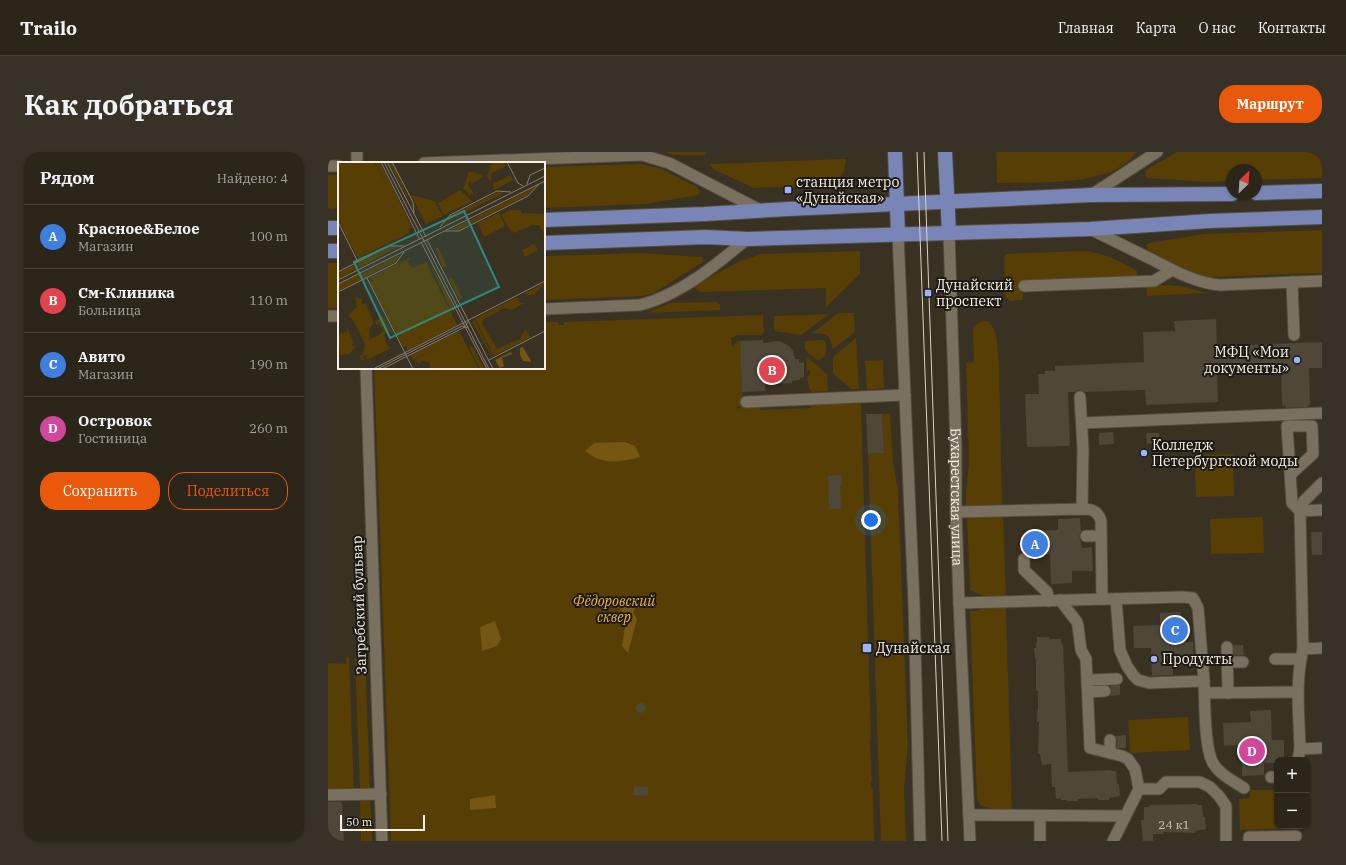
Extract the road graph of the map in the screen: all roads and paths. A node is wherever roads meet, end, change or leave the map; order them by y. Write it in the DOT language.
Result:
graph roads {
  1 [pos="895,152"];
  2 [pos="945,152"];
  3 [pos="1154,153"];
  4 [pos="451,162"];
  5 [pos="1322,191"];
  6 [pos="1262,193"];
  7 [pos="1226,194"];
  8 [pos="1091,195"];
  9 [pos="947,202"];
  10 [pos="897,204"];
  11 [pos="760,210"];
  12 [pos="1322,217"];
  13 [pos="545,220"];
  14 [pos="1090,229"];
  15 [pos="949,233"];
  16 [pos="898,234"];
  17 [pos="746,239"];
  18 [pos="545,243"];
  19 [pos="1172,270"];
  20 [pos="1322,281"];
  21 [pos="1292,282"];
  22 [pos="1024,286"];
  23 [pos="545,309"];
  24 [pos="1294,335"];
  25 [pos="366,369"];
  26 [pos="905,395"];
  27 [pos="1080,397"];
  28 [pos="746,402"];
  29 [pos="1322,413"];
  30 [pos="1082,423"];
  31 [pos="1290,475"];
  32 [pos="1322,483"];
  33 [pos="1082,509"];
  34 [pos="1322,510"];
  35 [pos="1300,511"];
  36 [pos="956,512"];
  37 [pos="1086,536"];
  38 [pos="1101,536"];
  39 [pos="1024,559"];
  40 [pos="1119,595"];
  41 [pos="1102,599"];
  42 [pos="1054,600"];
  43 [pos="958,603"];
  44 [pos="1227,647"];
  45 [pos="1322,648"];
  46 [pos="1302,654"];
  47 [pos="1275,659"];
  48 [pos="1227,662"];
  49 [pos="1243,662"];
  50 [pos="1117,679"];
  51 [pos="1087,680"];
  52 [pos="1207,689"];
  53 [pos="1088,692"];
  54 [pos="1105,692"];
  55 [pos="1228,692"];
  56 [pos="1298,692"];
  57 [pos="1110,740"];
  58 [pos="1322,748"];
  59 [pos="1110,753"];
  60 [pos="1299,754"];
  61 [pos="1244,788"];
  62 [pos="1139,789"];
  63 [pos="381,794"];
  64 [pos="328,795"];
  65 [pos="969,815"];
  66 [pos="1040,816"];
  67 [pos="1125,816"];
  68 [pos="1296,834"];
  69 [pos="1262,839"];
  70 [pos="382,841"];
  71 [pos="920,841"];
  72 [pos="970,841"];
  73 [pos="1040,841"];
  74 [pos="1113,841"];
  75 [pos="1226,841"];
  76 [pos="1249,841"];
  1 -- 10 [label="main road"];
  2 -- 9 [label="main road, Бухарестская улица"];
  3 -- 8 [label="street"];
  4 -- 11 [label="street"];
  5 -- 6 [label="main road"];
  7 -- 8 [label="main road"];
  8 -- 9 [label="main road"];
  9 -- 10 [label="main road"];
  9 -- 15 [label="main road, Бухарестская улица"];
  10 -- 11 [label="main road"];
  10 -- 16 [label="main road"];
  11 -- 13 [label="main road"];
  12 -- 14 [label="main road"];
  14 -- 15 [label="main road"];
  14 -- 19 [label="street"];
  15 -- 16 [label="main road"];
  15 -- 36 [label="street, Бухарестская улица"];
  16 -- 17 [label="main road"];
  16 -- 26 [label="street"];
  17 -- 18 [label="main road"];
  17 -- 23 [label="street"];
  19 -- 21 [label="street"];
  19 -- 22 [label="street"];
  20 -- 21 [label="street"];
  21 -- 24 [label="street"];
  25 -- 63 [label="street, Загребский бульвар"];
  26 -- 28 [label="street"];
  26 -- 71 [label="street"];
  27 -- 30 [label="street"];
  29 -- 30 [label="street"];
  30 -- 33 [label="street"];
  31 -- 35 [label="street"];
  32 -- 35 [label="street"];
  33 -- 36 [label="street"];
  33 -- 38 [label="street"];
  34 -- 35 [label="street"];
  35 -- 46 [label="street"];
  36 -- 43 [label="street, Бухарестская улица"];
  37 -- 38 [label="street"];
  38 -- 41 [label="street"];
  39 -- 42 [label="street"];
  40 -- 41 [label="street"];
  40 -- 52 [label="street"];
  40 -- 52 [label="street"];
  41 -- 42 [label="street"];
  42 -- 43 [label="street"];
  42 -- 51 [label="street"];
  43 -- 65 [label="street, Бухарестская улица"];
  44 -- 48 [label="street"];
  45 -- 46 [label="street"];
  46 -- 47 [label="street"];
  46 -- 56 [label="street"];
  48 -- 49 [label="street"];
  48 -- 55 [label="street"];
  50 -- 51 [label="street"];
  51 -- 53 [label="street"];
  52 -- 55 [label="street"];
  52 -- 61 [label="street"];
  53 -- 54 [label="street"];
  53 -- 59 [label="street"];
  55 -- 56 [label="street"];
  56 -- 60 [label="street"];
  57 -- 59 [label="street"];
  58 -- 60 [label="street"];
  59 -- 62 [label="street"];
  62 -- 67 [label="street"];
  62 -- 75 [label="street"];
  63 -- 64 [label="street"];
  63 -- 70 [label="street, Загребский бульвар"];
  65 -- 66 [label="street"];
  65 -- 72 [label="street, Бухарестская улица"];
  66 -- 67 [label="street"];
  66 -- 73 [label="street"];
  67 -- 74 [label="street"];
  68 -- 69 [label="street"];
  69 -- 76 [label="street"];
}
